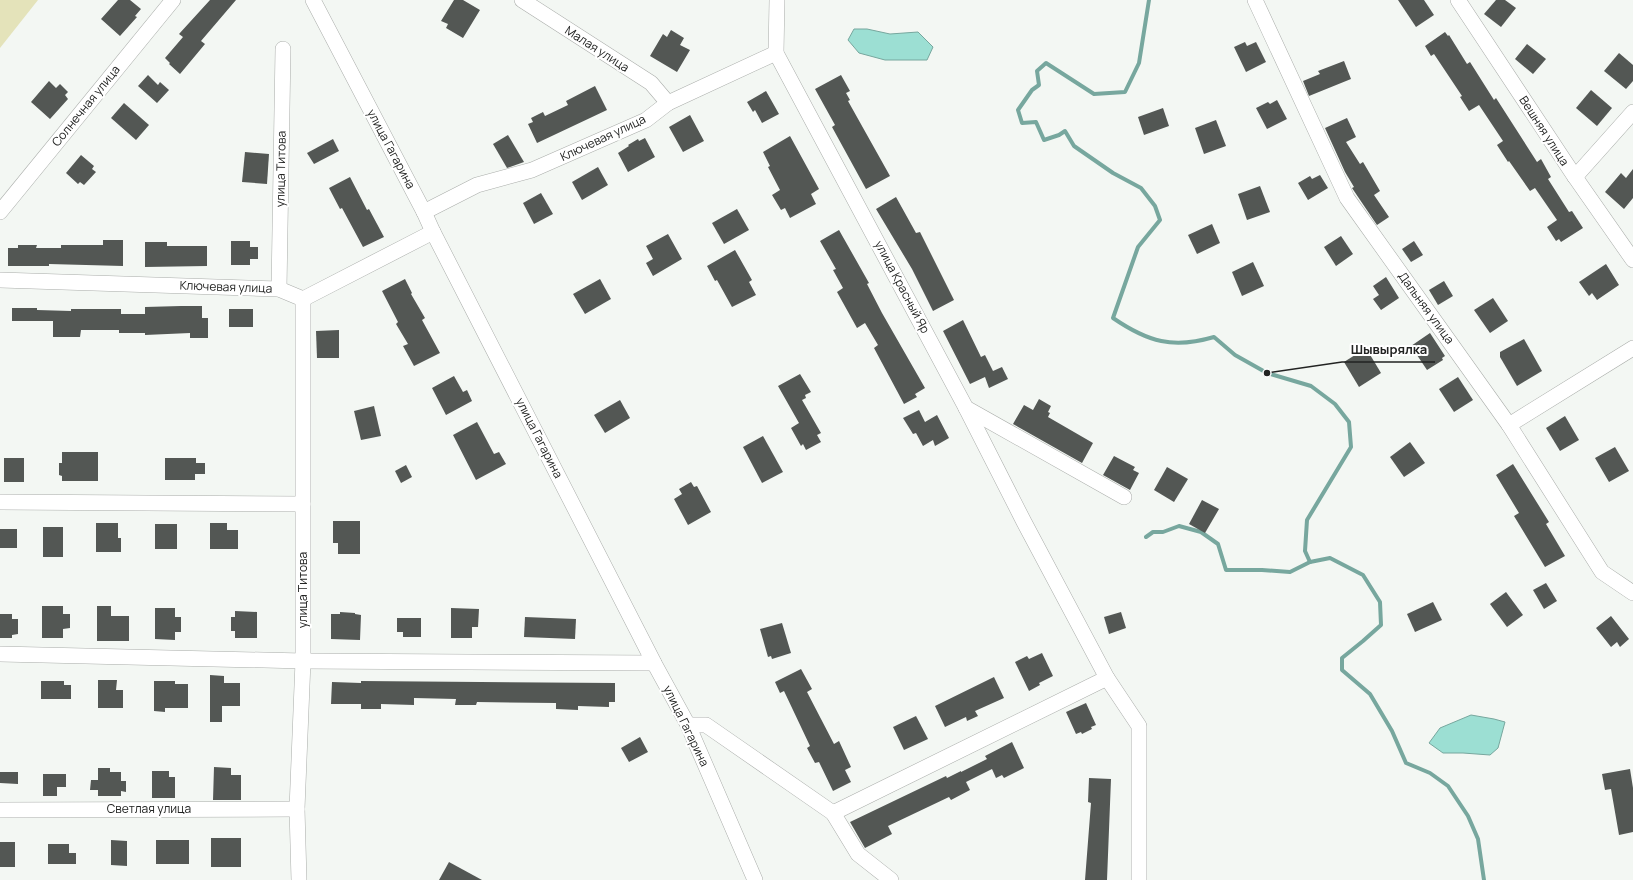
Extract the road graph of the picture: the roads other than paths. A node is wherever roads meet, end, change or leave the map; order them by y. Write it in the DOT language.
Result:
graph roads {
  1 [pos="173,0"];
  2 [pos="313,0"];
  3 [pos="522,0"];
  4 [pos="777,0"];
  5 [pos="1255,0"];
  6 [pos="1458,0"];
  7 [pos="283,50"];
  8 [pos="776,52"];
  9 [pos="668,103"];
  10 [pos="1633,112"];
  11 [pos="1575,177"];
  12 [pos="0,212"];
  13 [pos="424,212"];
  14 [pos="433,232"];
  15 [pos="1633,260"];
  16 [pos="0,280"];
  17 [pos="279,288"];
  18 [pos="303,299"];
  19 [pos="1633,348"];
  20 [pos="966,408"];
  21 [pos="1510,425"];
  22 [pos="1124,497"];
  23 [pos="0,502"];
  24 [pos="303,504"];
  25 [pos="1633,593"];
  26 [pos="0,654"];
  27 [pos="303,661"];
  28 [pos="654,663"];
  29 [pos="1107,678"];
  30 [pos="688,725"];
  31 [pos="297,809"];
  32 [pos="0,810"];
  33 [pos="833,813"];
  34 [pos="299,880"];
  35 [pos="755,880"];
  36 [pos="891,880"];
  37 [pos="1139,880"];
  1 -- 12 [label="street, Солнечная улица"];
  2 -- 13 [label="street, улица Гагарина"];
  3 -- 9 [label="street, Малая улица"];
  4 -- 8 [label="street, улица Красный Яр"];
  5 -- 21 [label="street, Дальняя улица"];
  6 -- 11 [label="street, Вешняя улица"];
  7 -- 17 [label="street, улица Титова"];
  8 -- 9 [label="street, Ключевая улица"];
  8 -- 20 [label="street, улица Красный Яр"];
  9 -- 13 [label="street, Ключевая улица"];
  10 -- 11 [label="street"];
  11 -- 15 [label="street, Вешняя улица"];
  13 -- 14 [label="street, улица Гагарина"];
  14 -- 18 [label="street"];
  14 -- 28 [label="street, улица Гагарина"];
  16 -- 17 [label="street, Ключевая улица"];
  17 -- 18 [label="street, Ключевая улица"];
  18 -- 24 [label="street, улица Титова"];
  19 -- 21 [label="street"];
  20 -- 22 [label="street"];
  20 -- 29 [label="street, улица Красный Яр"];
  21 -- 25 [label="street, Дальняя улица"];
  23 -- 24 [label="street"];
  24 -- 27 [label="street, улица Титова"];
  26 -- 27 [label="street"];
  27 -- 28 [label="street"];
  27 -- 31 [label="street, улица Титова"];
  28 -- 30 [label="street, улица Гагарина"];
  29 -- 33 [label="street"];
  29 -- 37 [label="street, улица Красный Яр"];
  30 -- 33 [label="street"];
  30 -- 35 [label="street, улица Гагарина"];
  31 -- 32 [label="street, Светлая улица"];
  31 -- 34 [label="street, улица Титова"];
  33 -- 36 [label="street"];
}
